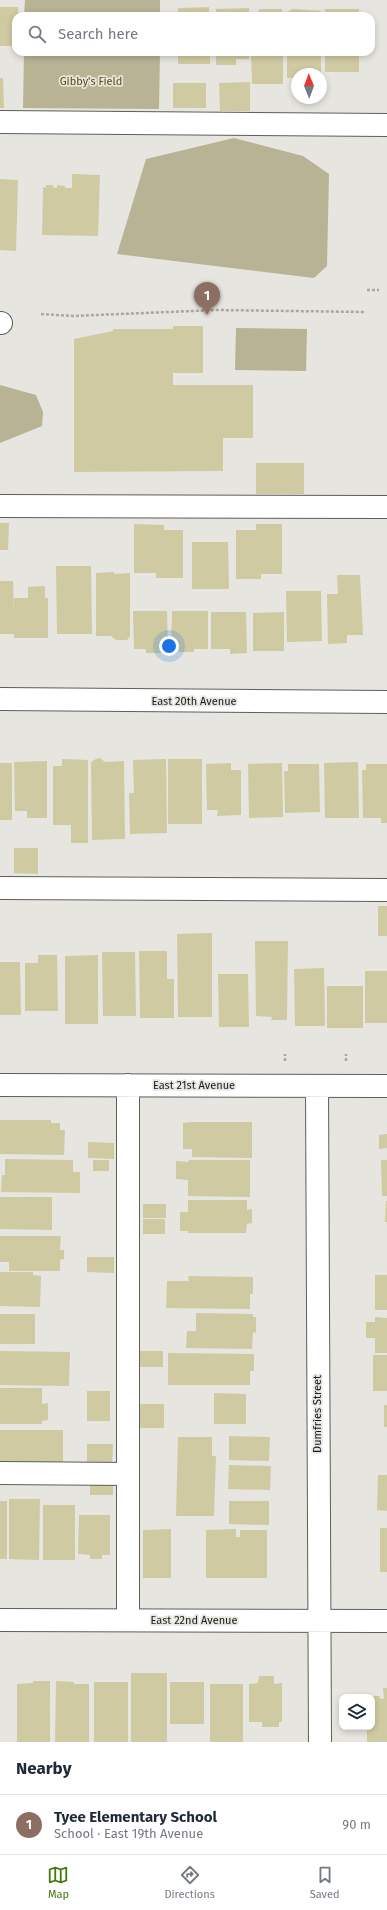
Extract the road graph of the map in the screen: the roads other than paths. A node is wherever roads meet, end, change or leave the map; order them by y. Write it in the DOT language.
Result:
graph roads {
  1 [pos="0,122"];
  2 [pos="387,125"];
  3 [pos="0,506"];
  4 [pos="387,507"];
  5 [pos="0,699"];
  6 [pos="387,702"];
  7 [pos="0,888"];
  8 [pos="387,890"];
  9 [pos="0,1084"];
  10 [pos="128,1085"];
  11 [pos="317,1086"];
  12 [pos="387,1086"];
  13 [pos="0,1473"];
  14 [pos="128,1474"];
  15 [pos="0,1620"];
  16 [pos="128,1620"];
  17 [pos="319,1620"];
  18 [pos="387,1621"];
  19 [pos="320,1742"];
  1 -- 2 [label="street"];
  3 -- 4 [label="street"];
  5 -- 6 [label="street, East 20th Avenue"];
  7 -- 8 [label="street"];
  9 -- 10 [label="street, East 21st Avenue"];
  10 -- 11 [label="street, East 21st Avenue"];
  10 -- 14 [label="street"];
  11 -- 12 [label="street, East 21st Avenue"];
  11 -- 17 [label="street, Dumfries Street"];
  13 -- 14 [label="street"];
  14 -- 16 [label="street"];
  15 -- 16 [label="street, East 22nd Avenue"];
  16 -- 17 [label="street, East 22nd Avenue"];
  17 -- 18 [label="street, East 22nd Avenue"];
  17 -- 19 [label="street, Dumfries Street"];
}
